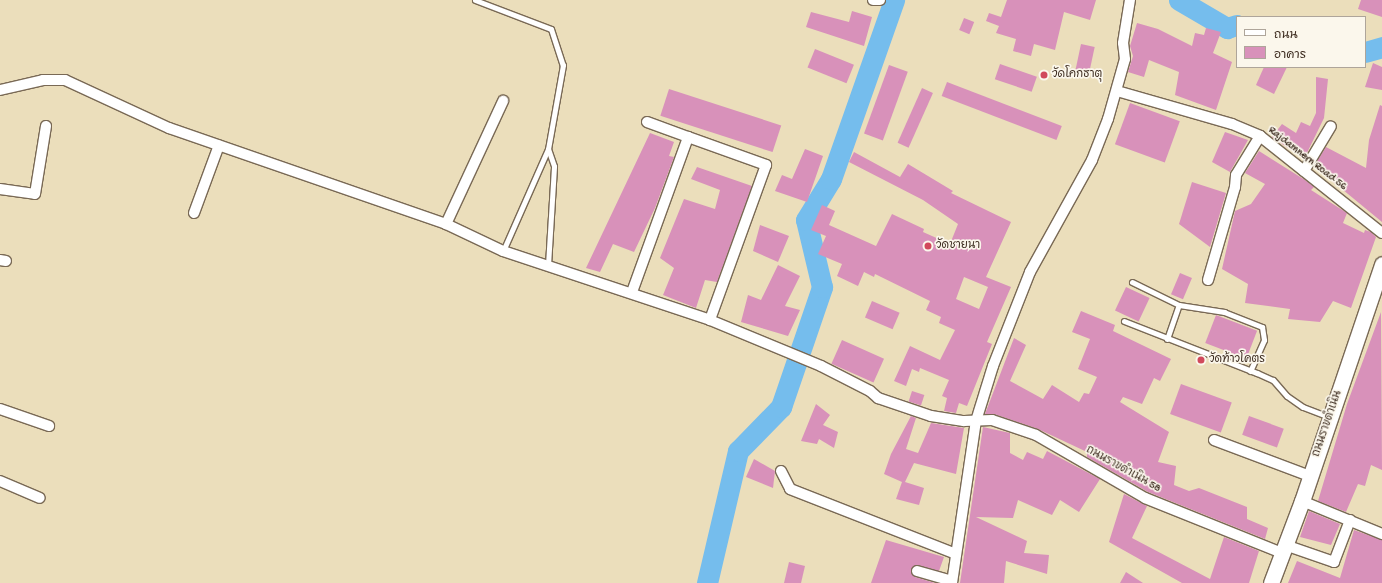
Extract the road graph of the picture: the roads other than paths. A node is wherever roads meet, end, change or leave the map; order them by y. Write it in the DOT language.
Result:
graph roads {
  1 [pos="476,0"];
  2 [pos="873,0"];
  3 [pos="880,0"];
  4 [pos="1130,0"];
  5 [pos="0,90"];
  6 [pos="1117,91"];
  7 [pos="503,100"];
  8 [pos="647,122"];
  9 [pos="46,126"];
  10 [pos="1331,126"];
  11 [pos="1260,136"];
  12 [pos="688,137"];
  13 [pos="219,145"];
  14 [pos="548,149"];
  15 [pos="1304,171"];
  16 [pos="0,188"];
  17 [pos="194,213"];
  18 [pos="446,224"];
  19 [pos="1382,233"];
  20 [pos="503,251"];
  21 [pos="548,265"];
  22 [pos="1382,267"];
  23 [pos="1208,280"];
  24 [pos="1132,282"];
  25 [pos="632,292"];
  26 [pos="1179,305"];
  27 [pos="710,320"];
  28 [pos="1124,321"];
  29 [pos="1167,339"];
  30 [pos="1250,371"];
  31 [pos="0,409"];
  32 [pos="1330,417"];
  33 [pos="976,421"];
  34 [pos="49,426"];
  35 [pos="1214,440"];
  36 [pos="781,471"];
  37 [pos="1310,476"];
  38 [pos="0,482"];
  39 [pos="40,498"];
  40 [pos="1302,501"];
  41 [pos="1350,520"];
  42 [pos="1382,534"];
  43 [pos="1284,549"];
  44 [pos="956,554"];
  45 [pos="917,571"];
  46 [pos="952,582"];
  47 [pos="1271,583"];
  1 -- 14 [label="lane"];
  2 -- 3 [label="street"];
  4 -- 6 [label="street"];
  5 -- 13 [label="street, ถนนราขดำเนิน 58"];
  6 -- 11 [label="street, Rajdamnern Road 56"];
  6 -- 33 [label="street"];
  7 -- 18 [label="street"];
  8 -- 12 [label="street"];
  9 -- 16 [label="street"];
  10 -- 15 [label="street"];
  11 -- 15 [label="street, Rajdamnern Road 56"];
  11 -- 23 [label="street"];
  12 -- 25 [label="street"];
  12 -- 27 [label="street"];
  13 -- 17 [label="street"];
  13 -- 18 [label="street, ถนนราขดำเนิน 58"];
  14 -- 20 [label="lane"];
  14 -- 21 [label="lane"];
  15 -- 19 [label="street, Rajdamnern Road 56"];
  18 -- 20 [label="street, ถนนราขดำเนิน 58"];
  20 -- 21 [label="street, ถนนราขดำเนิน 58"];
  21 -- 25 [label="street, ถนนราขดำเนิน 58"];
  22 -- 32 [label="main road, ถนนราขดำเนิน"];
  24 -- 26 [label="lane"];
  25 -- 27 [label="street, ถนนราขดำเนิน 58"];
  26 -- 29 [label="lane"];
  26 -- 30 [label="lane"];
  27 -- 33 [label="street, ถนนราขดำเนิน 58"];
  28 -- 29 [label="lane"];
  29 -- 30 [label="lane"];
  30 -- 32 [label="lane"];
  31 -- 34 [label="street"];
  32 -- 37 [label="main road, ถนนราขดำเนิน"];
  33 -- 43 [label="street, ถนนราขดำเนิน 58"];
  33 -- 44 [label="street"];
  35 -- 37 [label="street"];
  36 -- 44 [label="street"];
  37 -- 40 [label="main road, ถนนราขดำเนิน"];
  38 -- 39 [label="street"];
  40 -- 41 [label="street"];
  40 -- 43 [label="main road, ถนนราขดำเนิน"];
  41 -- 42 [label="street"];
  41 -- 43 [label="street, ถนนราขดำเนิน 58"];
  43 -- 47 [label="main road, ถนนราขดำเนิน"];
  44 -- 46 [label="street"];
  45 -- 46 [label="street"];
}
